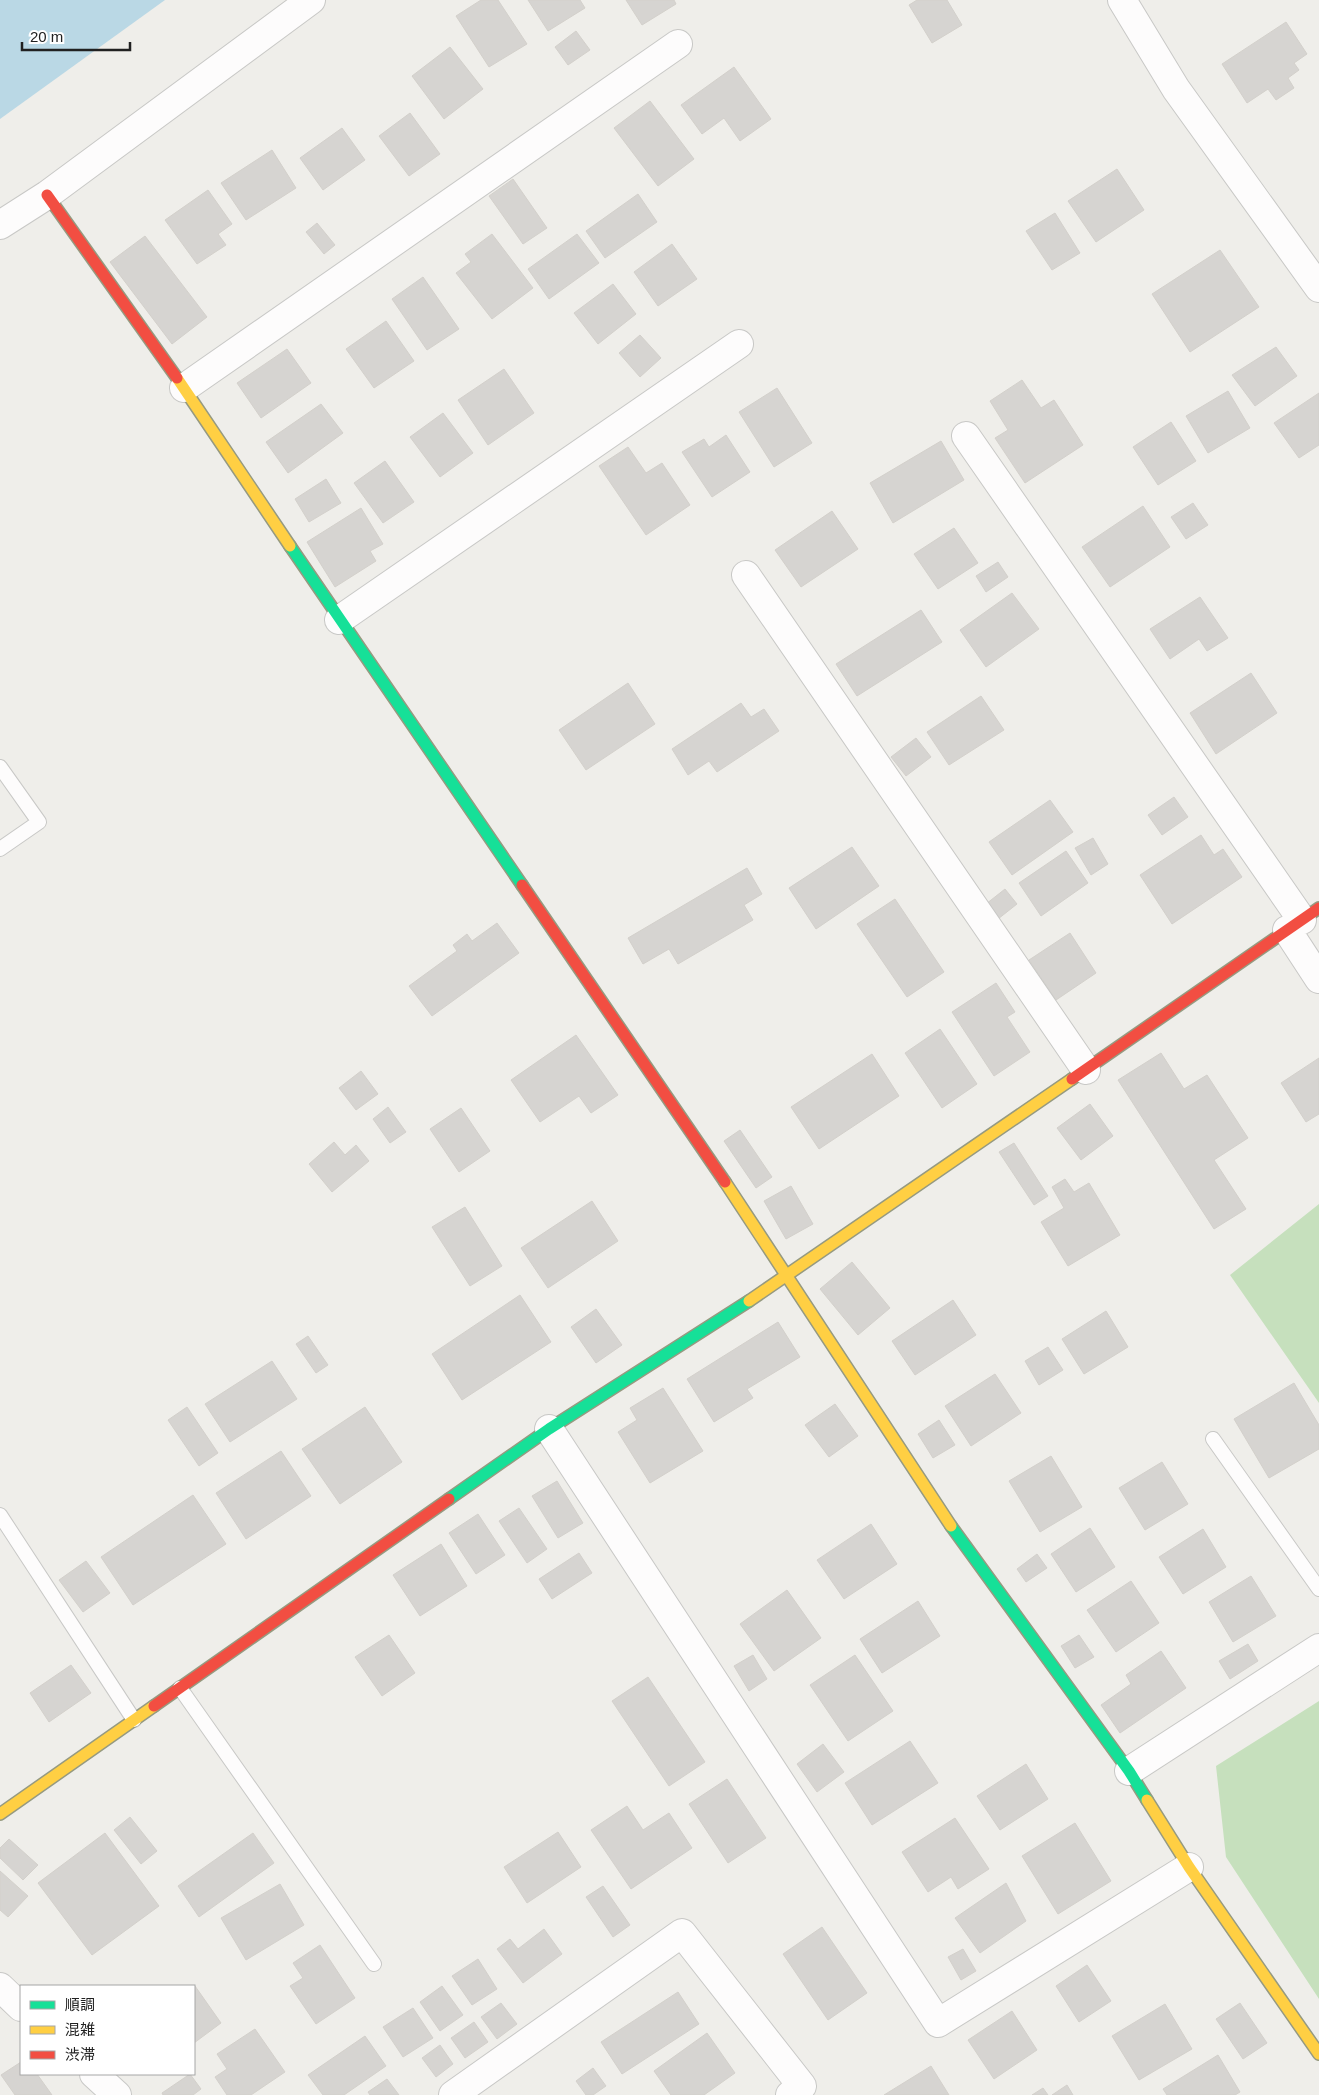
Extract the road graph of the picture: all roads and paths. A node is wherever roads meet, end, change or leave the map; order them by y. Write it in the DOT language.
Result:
graph roads {
  1 [pos="311,0"];
  2 [pos="1122,0"];
  3 [pos="678,44"];
  4 [pos="47,195"];
  5 [pos="0,225"];
  6 [pos="1319,288"];
  7 [pos="739,344"];
  8 [pos="184,388"];
  9 [pos="966,436"];
  10 [pos="746,575"];
  11 [pos="339,620"];
  12 [pos="0,767"];
  13 [pos="0,849"];
  14 [pos="1302,919"];
  15 [pos="1319,979"];
  16 [pos="1086,1070"];
  17 [pos="788,1276"];
  18 [pos="549,1429"];
  19 [pos="1213,1439"];
  20 [pos="0,1515"];
  21 [pos="1319,1590"];
  22 [pos="1319,1648"];
  23 [pos="180,1688"];
  24 [pos="134,1720"];
  25 [pos="1129,1772"];
  26 [pos="0,1814"];
  27 [pos="1189,1867"];
  28 [pos="374,1964"];
  29 [pos="0,1987"];
  30 [pos="20,2006"];
  31 [pos="1319,2054"];
  32 [pos="95,2075"];
  33 [pos="116,2095"];
  34 [pos="453,2095"];
  35 [pos="790,2095"];
  1 -- 4 [label="street"];
  2 -- 6 [label="street"];
  3 -- 8 [label="street"];
  4 -- 5 [label="street"];
  4 -- 8 [label="street"];
  7 -- 11 [label="street"];
  8 -- 11 [label="street"];
  9 -- 14 [label="street"];
  10 -- 16 [label="street"];
  11 -- 17 [label="street"];
  12 -- 13 [label="lane"];
  14 -- 15 [label="street"];
  14 -- 16 [label="street"];
  16 -- 17 [label="street"];
  17 -- 18 [label="street"];
  17 -- 25 [label="street"];
  18 -- 23 [label="street"];
  18 -- 27 [label="street"];
  19 -- 21 [label="lane"];
  20 -- 24 [label="lane"];
  22 -- 25 [label="street"];
  23 -- 24 [label="street"];
  23 -- 28 [label="lane"];
  24 -- 26 [label="street"];
  25 -- 27 [label="street"];
  27 -- 31 [label="street"];
  29 -- 30 [label="street"];
  32 -- 33 [label="street"];
  34 -- 35 [label="street"];
}
